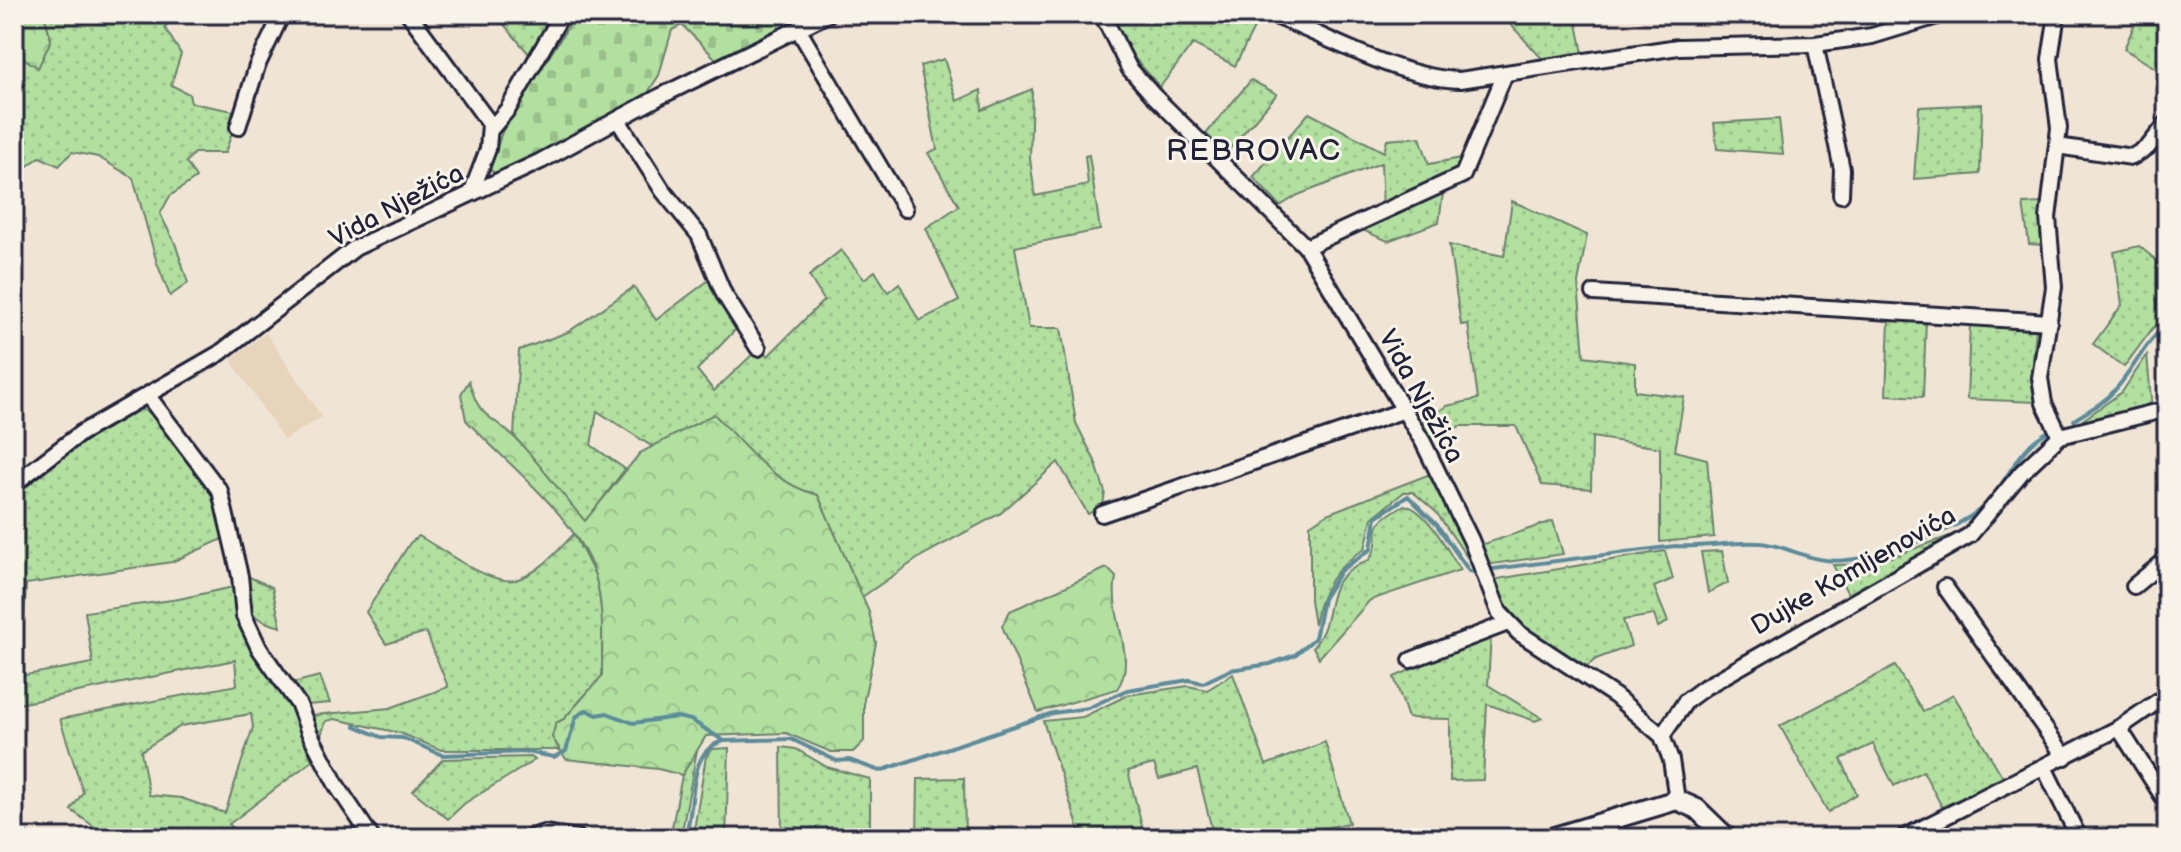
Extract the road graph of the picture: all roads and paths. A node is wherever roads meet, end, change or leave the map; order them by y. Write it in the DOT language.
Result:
graph roads {
  1 [pos="282,14"];
  2 [pos="409,14"];
  3 [pos="562,14"];
  4 [pos="828,14"];
  5 [pos="1102,14"];
  6 [pos="1271,14"];
  7 [pos="1944,14"];
  8 [pos="2057,14"];
  9 [pos="798,29"];
  10 [pos="1815,44"];
  11 [pos="1504,76"];
  12 [pos="618,120"];
  13 [pos="2167,123"];
  14 [pos="238,127"];
  15 [pos="491,129"];
  16 [pos="2057,146"];
  17 [pos="472,191"];
  18 [pos="1841,195"];
  19 [pos="905,209"];
  20 [pos="1306,247"];
  21 [pos="1594,293"];
  22 [pos="2049,322"];
  23 [pos="758,348"];
  24 [pos="148,396"];
  25 [pos="2167,409"];
  26 [pos="1405,410"];
  27 [pos="2060,436"];
  28 [pos="14,484"];
  29 [pos="1102,514"];
  30 [pos="2167,559"];
  31 [pos="2134,586"];
  32 [pos="1945,587"];
  33 [pos="1508,623"];
  34 [pos="1411,660"];
  35 [pos="2167,695"];
  36 [pos="2119,728"];
  37 [pos="1662,736"];
  38 [pos="2065,757"];
  39 [pos="2044,767"];
  40 [pos="1677,800"];
  41 [pos="2167,803"];
  42 [pos="372,838"];
  43 [pos="529,838"];
  44 [pos="578,838"];
  45 [pos="1551,838"];
  46 [pos="1727,838"];
  47 [pos="1903,838"];
  48 [pos="2079,838"];
  1 -- 14 [label="street"];
  2 -- 15 [label="street"];
  3 -- 15 [label="street"];
  4 -- 9 [label="street, Vida Nježića"];
  5 -- 20 [label="street, Vida Nježića"];
  6 -- 11 [label="street"];
  7 -- 10 [label="street"];
  8 -- 16 [label="street"];
  9 -- 12 [label="street, Vida Nježića"];
  9 -- 19 [label="street"];
  10 -- 11 [label="street"];
  10 -- 18 [label="street"];
  11 -- 20 [label="street"];
  12 -- 17 [label="street, Vida Nježića"];
  12 -- 23 [label="street"];
  13 -- 16 [label="street"];
  15 -- 17 [label="street"];
  16 -- 22 [label="street"];
  17 -- 24 [label="street, Vida Nježića"];
  20 -- 26 [label="street, Vida Nježića"];
  21 -- 22 [label="street"];
  22 -- 27 [label="street"];
  24 -- 28 [label="street, Vida Nježića"];
  24 -- 42 [label="street"];
  25 -- 27 [label="street, Dujke Komljenovića"];
  26 -- 29 [label="street"];
  26 -- 33 [label="street, Vida Nježića"];
  27 -- 37 [label="street, Dujke Komljenovića"];
  30 -- 31 [label="street"];
  32 -- 38 [label="street"];
  33 -- 34 [label="street"];
  33 -- 37 [label="street, Vida Nježića"];
  35 -- 36 [label="street"];
  36 -- 38 [label="street"];
  36 -- 41 [label="street"];
  37 -- 40 [label="street"];
  38 -- 39 [label="street"];
  39 -- 47 [label="street"];
  39 -- 48 [label="street"];
  40 -- 45 [label="street"];
  40 -- 46 [label="street"];
  43 -- 44 [label="street"];
}
